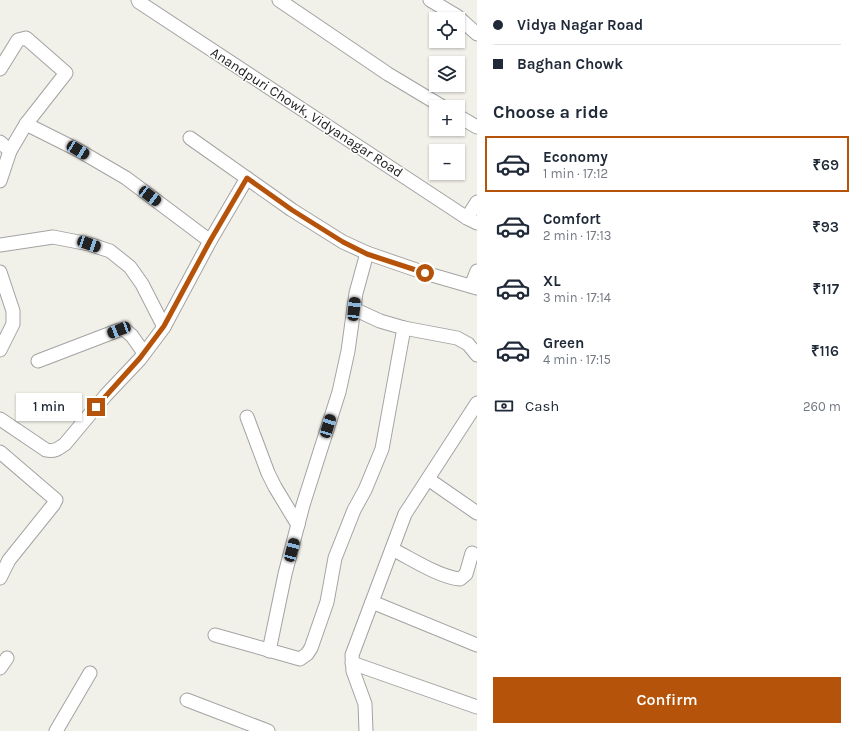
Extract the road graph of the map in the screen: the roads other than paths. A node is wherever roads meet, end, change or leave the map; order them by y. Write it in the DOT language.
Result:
graph roads {
  1 [pos="138,0"];
  2 [pos="279,0"];
  3 [pos="430,0"];
  4 [pos="477,34"];
  5 [pos="0,69"];
  6 [pos="432,100"];
  7 [pos="465,120"];
  8 [pos="26,124"];
  9 [pos="477,127"];
  10 [pos="190,138"];
  11 [pos="0,142"];
  12 [pos="10,151"];
  13 [pos="247,178"];
  14 [pos="0,180"];
  15 [pos="477,202"];
  16 [pos="472,220"];
  17 [pos="210,241"];
  18 [pos="0,245"];
  19 [pos="367,254"];
  20 [pos="477,270"];
  21 [pos="0,272"];
  22 [pos="474,287"];
  23 [pos="354,309"];
  24 [pos="164,326"];
  25 [pos="404,328"];
  26 [pos="0,350"];
  27 [pos="477,355"];
  28 [pos="142,356"];
  29 [pos="38,361"];
  30 [pos="477,403"];
  31 [pos="247,417"];
  32 [pos="0,419"];
  33 [pos="0,452"];
  34 [pos="428,479"];
  35 [pos="477,513"];
  36 [pos="298,525"];
  37 [pos="392,549"];
  38 [pos="472,552"];
  39 [pos="5,555"];
  40 [pos="0,578"];
  41 [pos="372,602"];
  42 [pos="215,635"];
  43 [pos="477,645"];
  44 [pos="269,650"];
  45 [pos="352,663"];
  46 [pos="90,673"];
  47 [pos="186,700"];
  48 [pos="477,707"];
  49 [pos="56,731"];
  50 [pos="268,731"];
  51 [pos="366,731"];
  1 -- 16 [label="street, Anandpuri Chowk, Vidyanagar Road"];
  2 -- 6 [label="street"];
  3 -- 4 [label="street"];
  5 -- 8 [label="street"];
  7 -- 9 [label="street"];
  8 -- 12 [label="street"];
  8 -- 17 [label="street"];
  10 -- 13 [label="street"];
  11 -- 12 [label="street"];
  12 -- 14 [label="street"];
  13 -- 17 [label="street"];
  13 -- 19 [label="street"];
  15 -- 16 [label="street"];
  17 -- 24 [label="street"];
  18 -- 24 [label="street"];
  19 -- 22 [label="street"];
  19 -- 23 [label="street"];
  20 -- 22 [label="street"];
  21 -- 26 [label="street"];
  23 -- 25 [label="street"];
  23 -- 36 [label="street"];
  24 -- 28 [label="street"];
  25 -- 27 [label="street"];
  25 -- 44 [label="street"];
  28 -- 29 [label="street"];
  28 -- 32 [label="street"];
  30 -- 34 [label="street"];
  31 -- 36 [label="street"];
  33 -- 39 [label="street"];
  34 -- 35 [label="street"];
  34 -- 37 [label="street"];
  36 -- 44 [label="street"];
  37 -- 38 [label="street"];
  37 -- 41 [label="street"];
  39 -- 40 [label="street"];
  41 -- 43 [label="street"];
  41 -- 45 [label="street"];
  42 -- 44 [label="street"];
  45 -- 48 [label="street"];
  45 -- 51 [label="street"];
  46 -- 49 [label="street"];
  47 -- 50 [label="street"];
}
